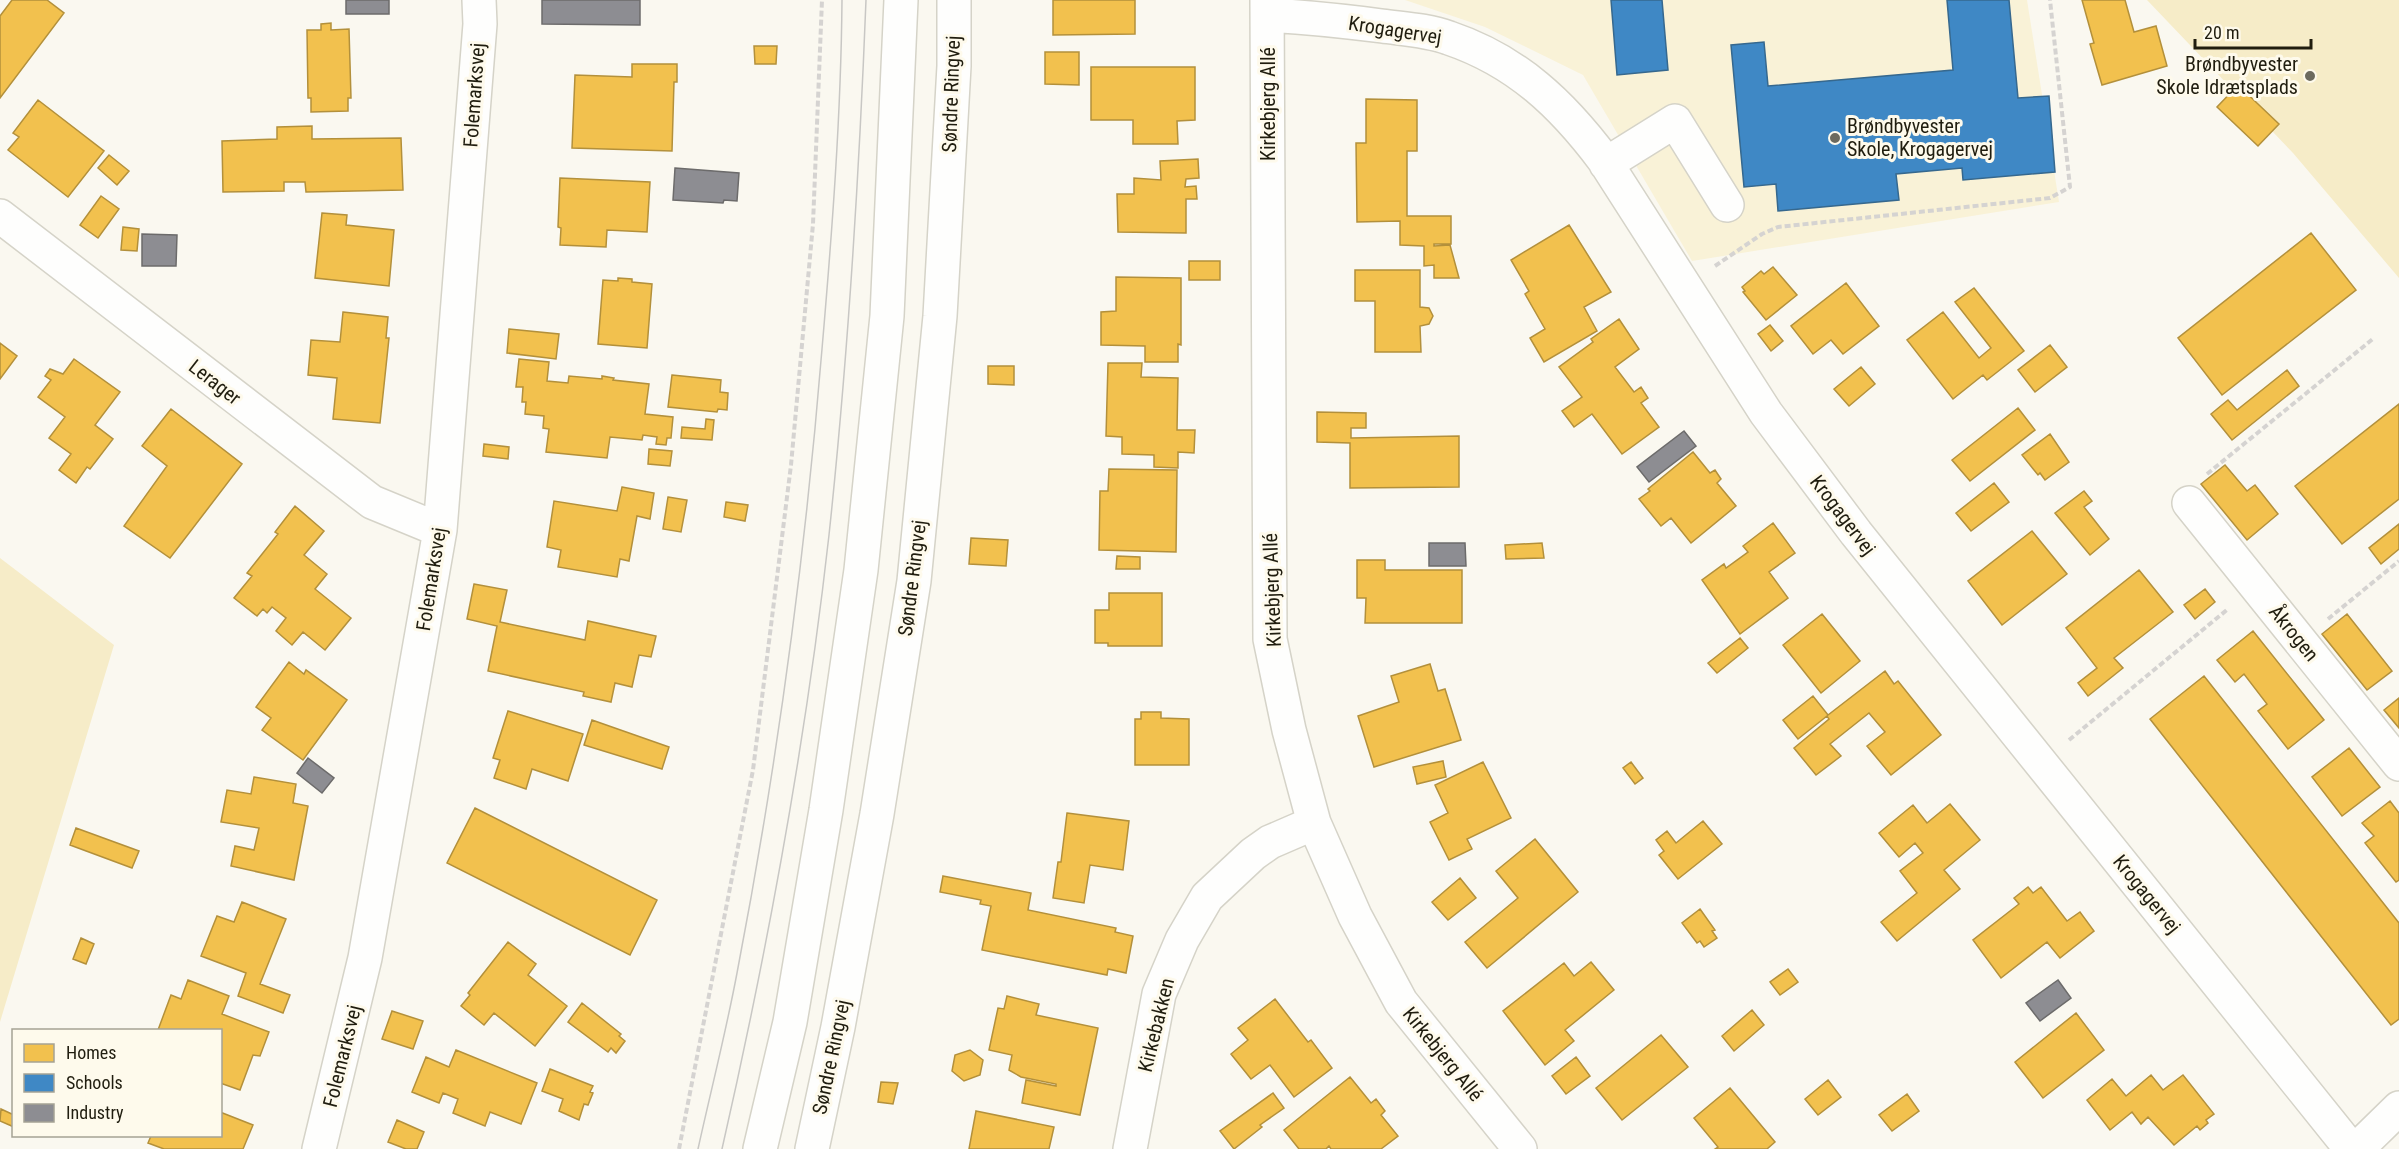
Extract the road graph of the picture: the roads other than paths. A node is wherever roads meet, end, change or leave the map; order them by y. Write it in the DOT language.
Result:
graph roads {
  1 [pos="479,0"];
  2 [pos="901,0"];
  3 [pos="954,0"];
  4 [pos="1268,8"];
  5 [pos="1606,164"];
  6 [pos="1727,205"];
  7 [pos="0,216"];
  8 [pos="2194,492"];
  9 [pos="440,530"];
  10 [pos="2399,764"];
  11 [pos="1314,823"];
  12 [pos="2399,1108"];
  13 [pos="319,1149"];
  14 [pos="760,1149"];
  15 [pos="812,1149"];
  16 [pos="1130,1149"];
  17 [pos="1520,1149"];
  18 [pos="2351,1149"];
  19 [pos="2357,1149"];
  1 -- 9 [label="street, Folemarksvej"];
  2 -- 14 [label="street"];
  3 -- 15 [label="street, Søndre Ringvej"];
  4 -- 5 [label="street, Krogagervej"];
  4 -- 11 [label="street, Kirkebjerg Allé"];
  5 -- 6 [label="street"];
  5 -- 18 [label="street, Krogagervej"];
  7 -- 9 [label="street, Lerager"];
  8 -- 10 [label="street, Åkrogen"];
  9 -- 13 [label="street, Folemarksvej"];
  11 -- 16 [label="street, Kirkebakken"];
  11 -- 17 [label="street, Kirkebjerg Allé"];
  12 -- 19 [label="street"];
}
